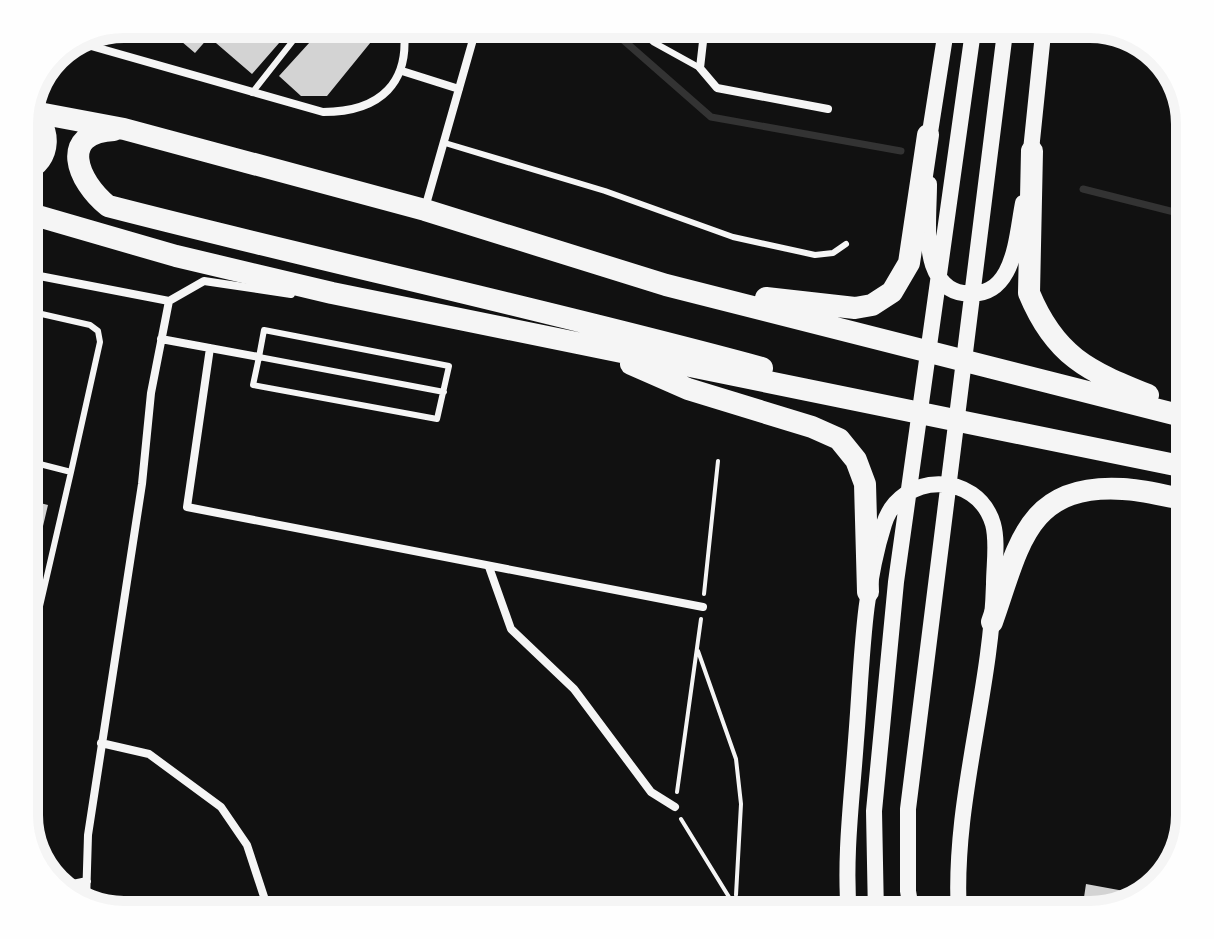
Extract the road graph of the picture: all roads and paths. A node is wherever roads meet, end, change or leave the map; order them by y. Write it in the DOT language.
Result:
graph roads {
  1 [pos="295,38"];
  2 [pos="405,38"];
  3 [pos="473,38"];
  4 [pos="648,38"];
  5 [pos="703,38"];
  6 [pos="945,38"];
  7 [pos="972,38"];
  8 [pos="1004,38"];
  9 [pos="1043,38"];
  10 [pos="90,46"];
  11 [pos="700,68"];
  12 [pos="402,71"];
  13 [pos="459,89"];
  14 [pos="252,93"];
  15 [pos="828,109"];
  16 [pos="39,114"];
  17 [pos="38,120"];
  18 [pos="124,129"];
  19 [pos="928,135"];
  20 [pos="445,143"];
  21 [pos="1032,151"];
  22 [pos="38,162"];
  23 [pos="425,210"];
  24 [pos="38,216"];
  25 [pos="846,244"];
  26 [pos="38,276"];
  27 [pos="666,285"];
  28 [pos="332,293"];
  29 [pos="169,301"];
  30 [pos="38,313"];
  31 [pos="161,339"];
  32 [pos="210,348"];
  33 [pos="593,348"];
  34 [pos="259,357"];
  35 [pos="444,392"];
  36 [pos="830,395"];
  37 [pos="1176,409"];
  38 [pos="1176,412"];
  39 [pos="718,461"];
  40 [pos="38,464"];
  41 [pos="1176,465"];
  42 [pos="71,472"];
  43 [pos="1176,498"];
  44 [pos="489,567"];
  45 [pos="868,592"];
  46 [pos="703,607"];
  47 [pos="38,615"];
  48 [pos="992,622"];
  49 [pos="697,649"];
  50 [pos="101,743"];
  51 [pos="675,807"];
  52 [pos="87,881"];
  53 [pos="73,884"];
  54 [pos="86,892"];
  55 [pos="265,901"];
  56 [pos="732,901"];
  57 [pos="735,901"];
  58 [pos="849,901"];
  59 [pos="876,901"];
  60 [pos="910,901"];
  61 [pos="960,901"];
  1 -- 14 [label="lane"];
  2 -- 12 [label="street"];
  3 -- 13 [label="street"];
  4 -- 11 [label="lane"];
  5 -- 11 [label="street"];
  6 -- 19 [label="main road"];
  7 -- 59 [label="main road"];
  8 -- 60 [label="main road"];
  9 -- 21 [label="main road"];
  10 -- 14 [label="street"];
  11 -- 15 [label="street"];
  12 -- 13 [label="street"];
  12 -- 14 [label="street"];
  13 -- 20 [label="street"];
  16 -- 18 [label="highway"];
  17 -- 22 [label="highway"];
  18 -- 23 [label="highway"];
  18 -- 36 [label="highway"];
  19 -- 21 [label="main road"];
  19 -- 27 [label="highway"];
  20 -- 23 [label="street"];
  20 -- 25 [label="lane"];
  21 -- 37 [label="highway"];
  23 -- 27 [label="highway"];
  24 -- 28 [label="highway"];
  26 -- 29 [label="street"];
  27 -- 38 [label="highway"];
  28 -- 29 [label="street"];
  28 -- 33 [label="highway"];
  29 -- 31 [label="street"];
  30 -- 42 [label="lane"];
  31 -- 32 [label="street"];
  31 -- 50 [label="street"];
  32 -- 34 [label="street"];
  32 -- 44 [label="street"];
  33 -- 36 [label="highway"];
  33 -- 45 [label="highway"];
  34 -- 35 [label="lane"];
  34 -- 35 [label="lane"];
  34 -- 35 [label="lane"];
  36 -- 41 [label="highway"];
  39 -- 46 [label="path"];
  40 -- 42 [label="lane"];
  42 -- 47 [label="lane"];
  43 -- 48 [label="highway"];
  44 -- 46 [label="street"];
  44 -- 51 [label="street"];
  45 -- 48 [label="main road"];
  45 -- 58 [label="main road"];
  46 -- 49 [label="path"];
  48 -- 61 [label="main road"];
  49 -- 51 [label="path"];
  49 -- 57 [label="path"];
  50 -- 52 [label="street"];
  50 -- 55 [label="street"];
  51 -- 56 [label="path"];
  52 -- 53 [label="street"];
  52 -- 54 [label="street"];
}
